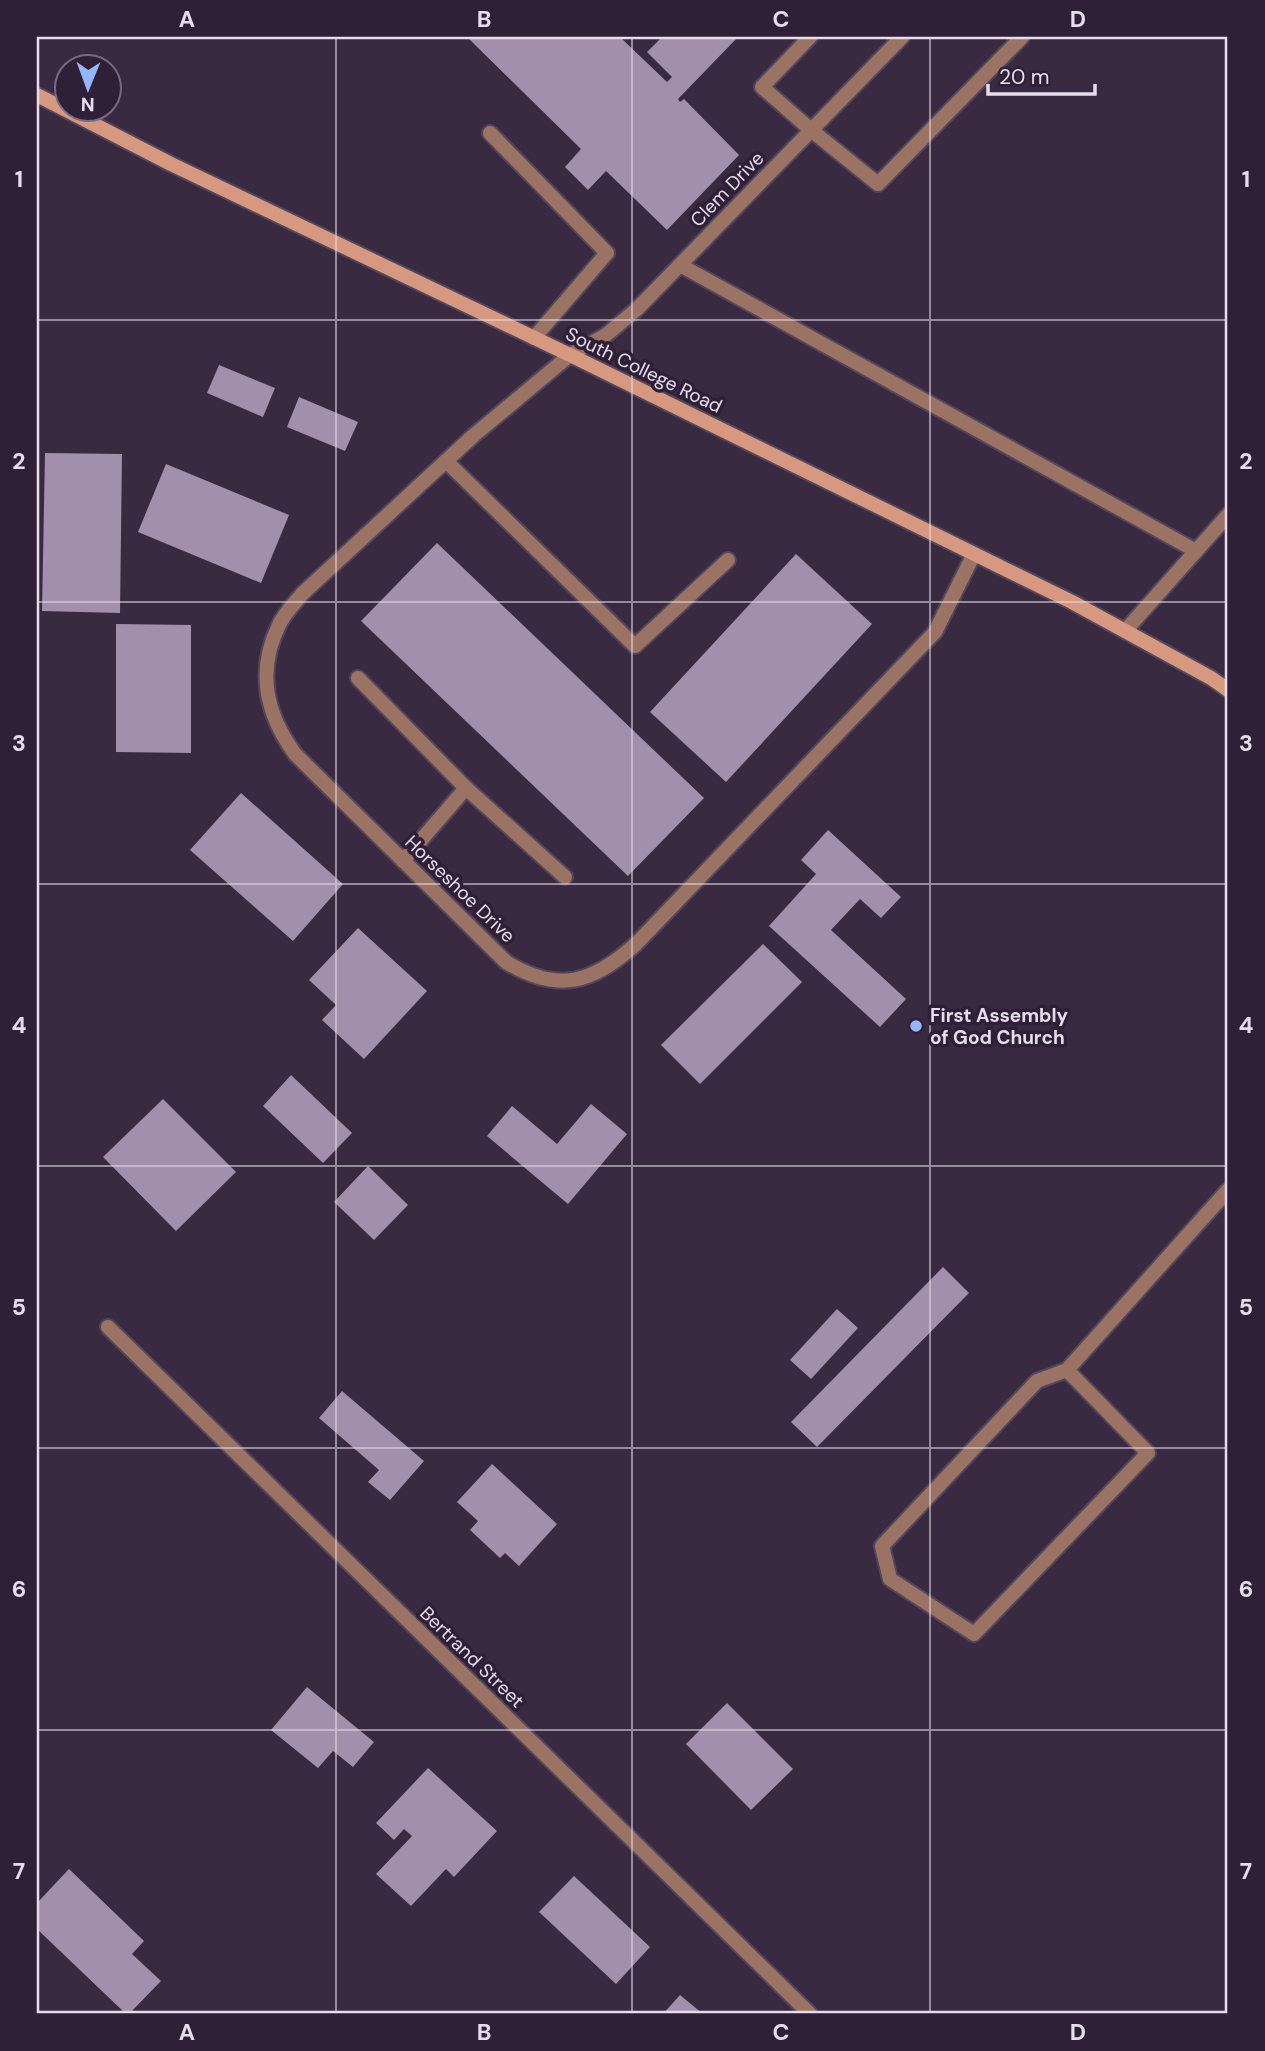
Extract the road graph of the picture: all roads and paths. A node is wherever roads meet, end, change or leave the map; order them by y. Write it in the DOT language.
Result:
graph roads {
  1 [pos="810,37"];
  2 [pos="902,37"];
  3 [pos="1022,37"];
  4 [pos="37,95"];
  5 [pos="811,130"];
  6 [pos="490,133"];
  7 [pos="680,265"];
  8 [pos="534,338"];
  9 [pos="569,355"];
  10 [pos="446,461"];
  11 [pos="1228,515"];
  12 [pos="1196,551"];
  13 [pos="974,554"];
  14 [pos="728,559"];
  15 [pos="1125,631"];
  16 [pos="358,678"];
  17 [pos="1228,690"];
  18 [pos="466,788"];
  19 [pos="403,861"];
  20 [pos="565,877"];
  21 [pos="1228,1190"];
  22 [pos="108,1327"];
  23 [pos="1067,1370"];
  24 [pos="810,2014"];
  1 -- 5 [label="street"];
  2 -- 5 [label="street, Clem Drive"];
  3 -- 5 [label="street"];
  4 -- 8 [label="main road, South College Road"];
  5 -- 7 [label="street, Clem Drive"];
  6 -- 8 [label="street"];
  7 -- 9 [label="street, Clem Drive"];
  7 -- 12 [label="street"];
  8 -- 9 [label="main road, South College Road"];
  9 -- 10 [label="street, Horseshoe Drive"];
  9 -- 13 [label="main road, South College Road"];
  10 -- 14 [label="street"];
  10 -- 19 [label="street, Horseshoe Drive"];
  11 -- 12 [label="street"];
  12 -- 15 [label="street"];
  13 -- 15 [label="main road, South College Road"];
  13 -- 19 [label="street, Horseshoe Drive"];
  15 -- 17 [label="main road, South College Road"];
  16 -- 18 [label="street"];
  18 -- 19 [label="street"];
  18 -- 20 [label="street"];
  21 -- 23 [label="street"];
  22 -- 24 [label="street, Bertrand Street"];
  23 -- 23 [label="street"];
}
